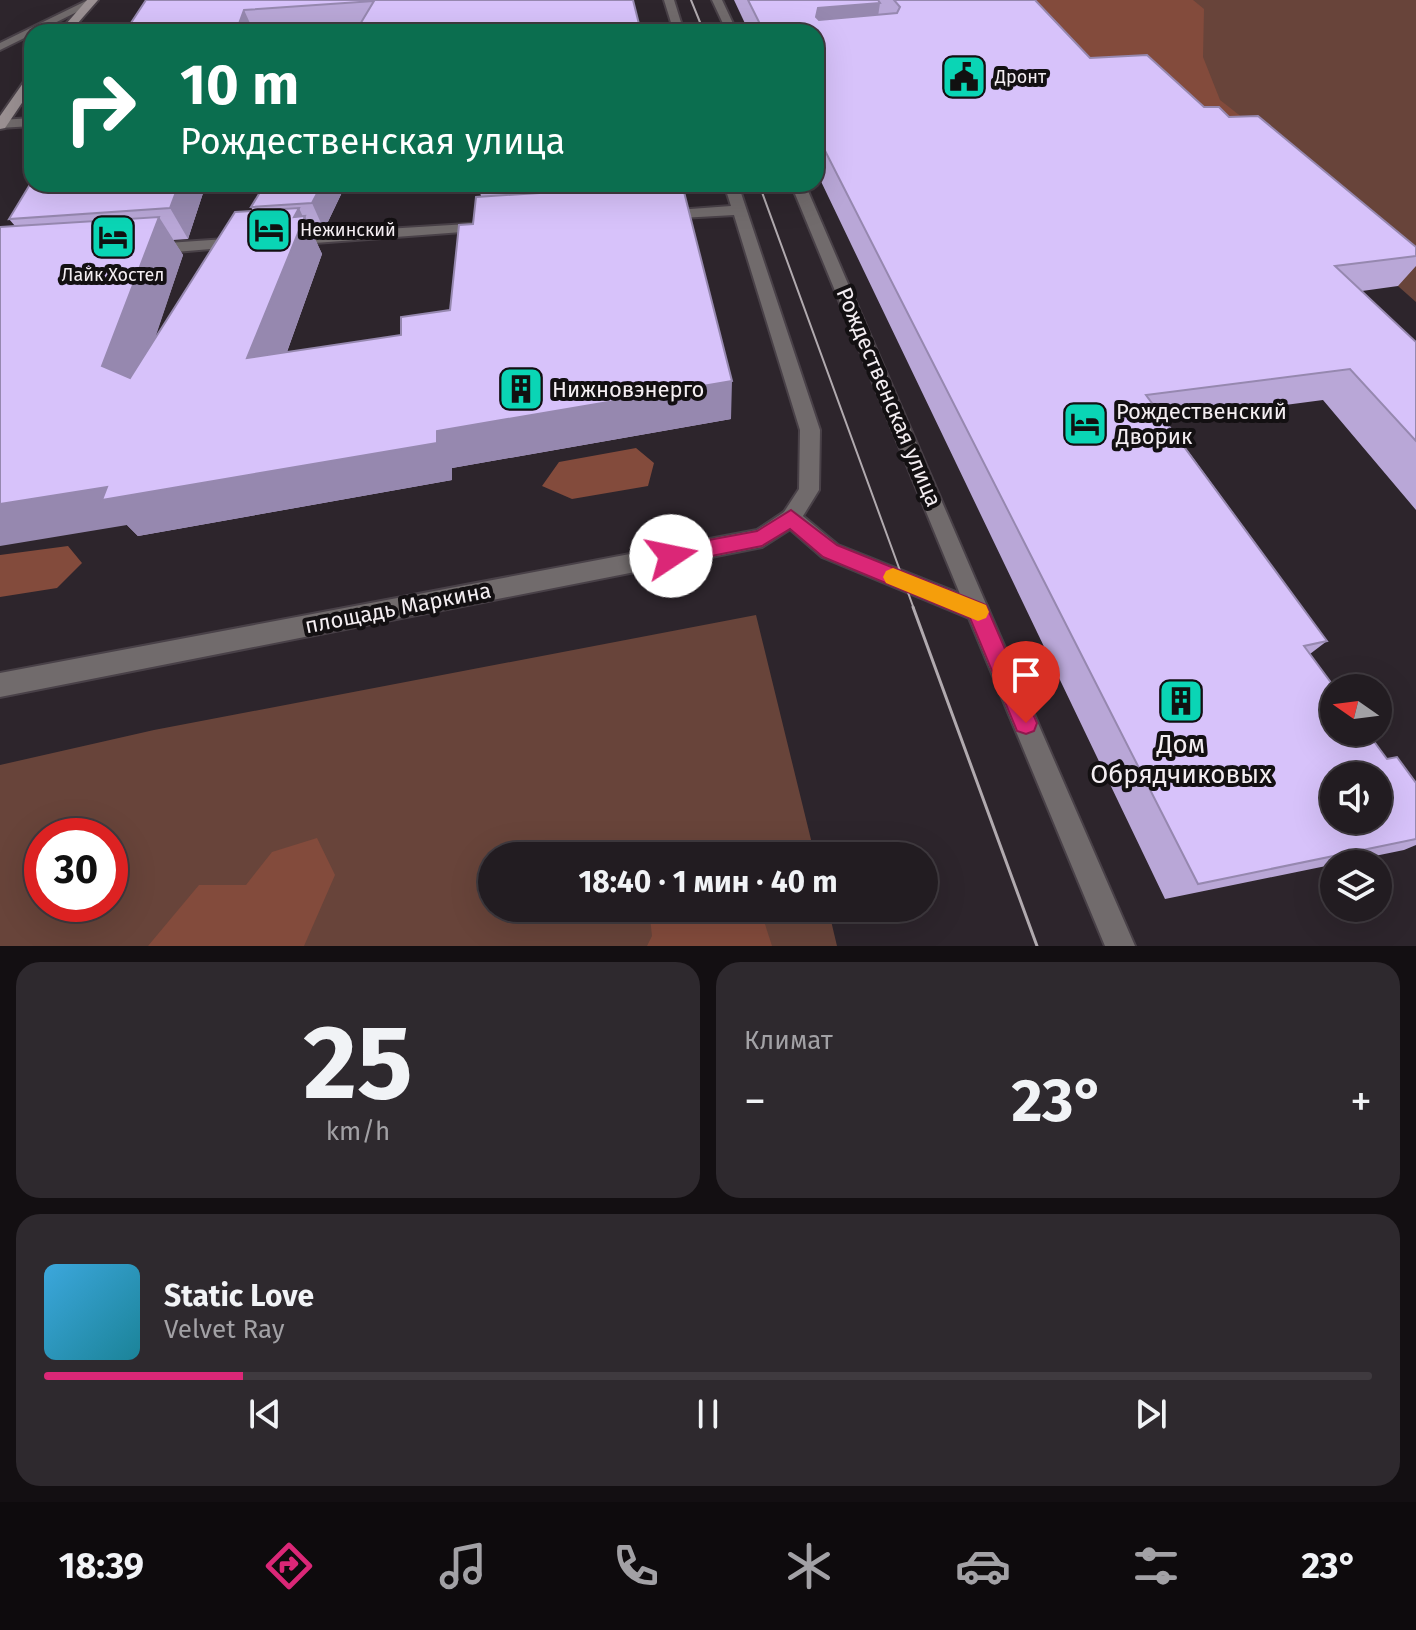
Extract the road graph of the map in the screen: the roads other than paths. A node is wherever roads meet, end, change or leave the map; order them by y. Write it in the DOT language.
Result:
graph roads {
  1 [pos="669,0"];
  2 [pos="717,0"];
  3 [pos="91,2"];
  4 [pos="47,24"];
  5 [pos="71,24"];
  6 [pos="676,24"];
  7 [pos="728,24"];
  8 [pos="24,35"];
  9 [pos="0,47"];
  10 [pos="24,90"];
  11 [pos="24,123"];
  12 [pos="0,125"];
  13 [pos="733,192"];
  14 [pos="801,192"];
  15 [pos="739,210"];
  16 [pos="649,216"];
  17 [pos="502,226"];
  18 [pos="139,250"];
  19 [pos="791,518"];
  20 [pos="978,611"];
  21 [pos="0,685"];
  22 [pos="1120,946"];
  1 -- 6 [label="street"];
  2 -- 7 [label="street"];
  3 -- 4 [label="street"];
  3 -- 5 [label="main road"];
  8 -- 9 [label="street"];
  10 -- 12 [label="main road"];
  11 -- 12 [label="street"];
  13 -- 15 [label="street"];
  14 -- 20 [label="street, Рождественская улица"];
  15 -- 16 [label="street"];
  15 -- 19 [label="street"];
  17 -- 18 [label="street"];
  19 -- 20 [label="street"];
  19 -- 21 [label="street, площадь Маркина"];
  20 -- 22 [label="street, Рождественская улица"];
}
